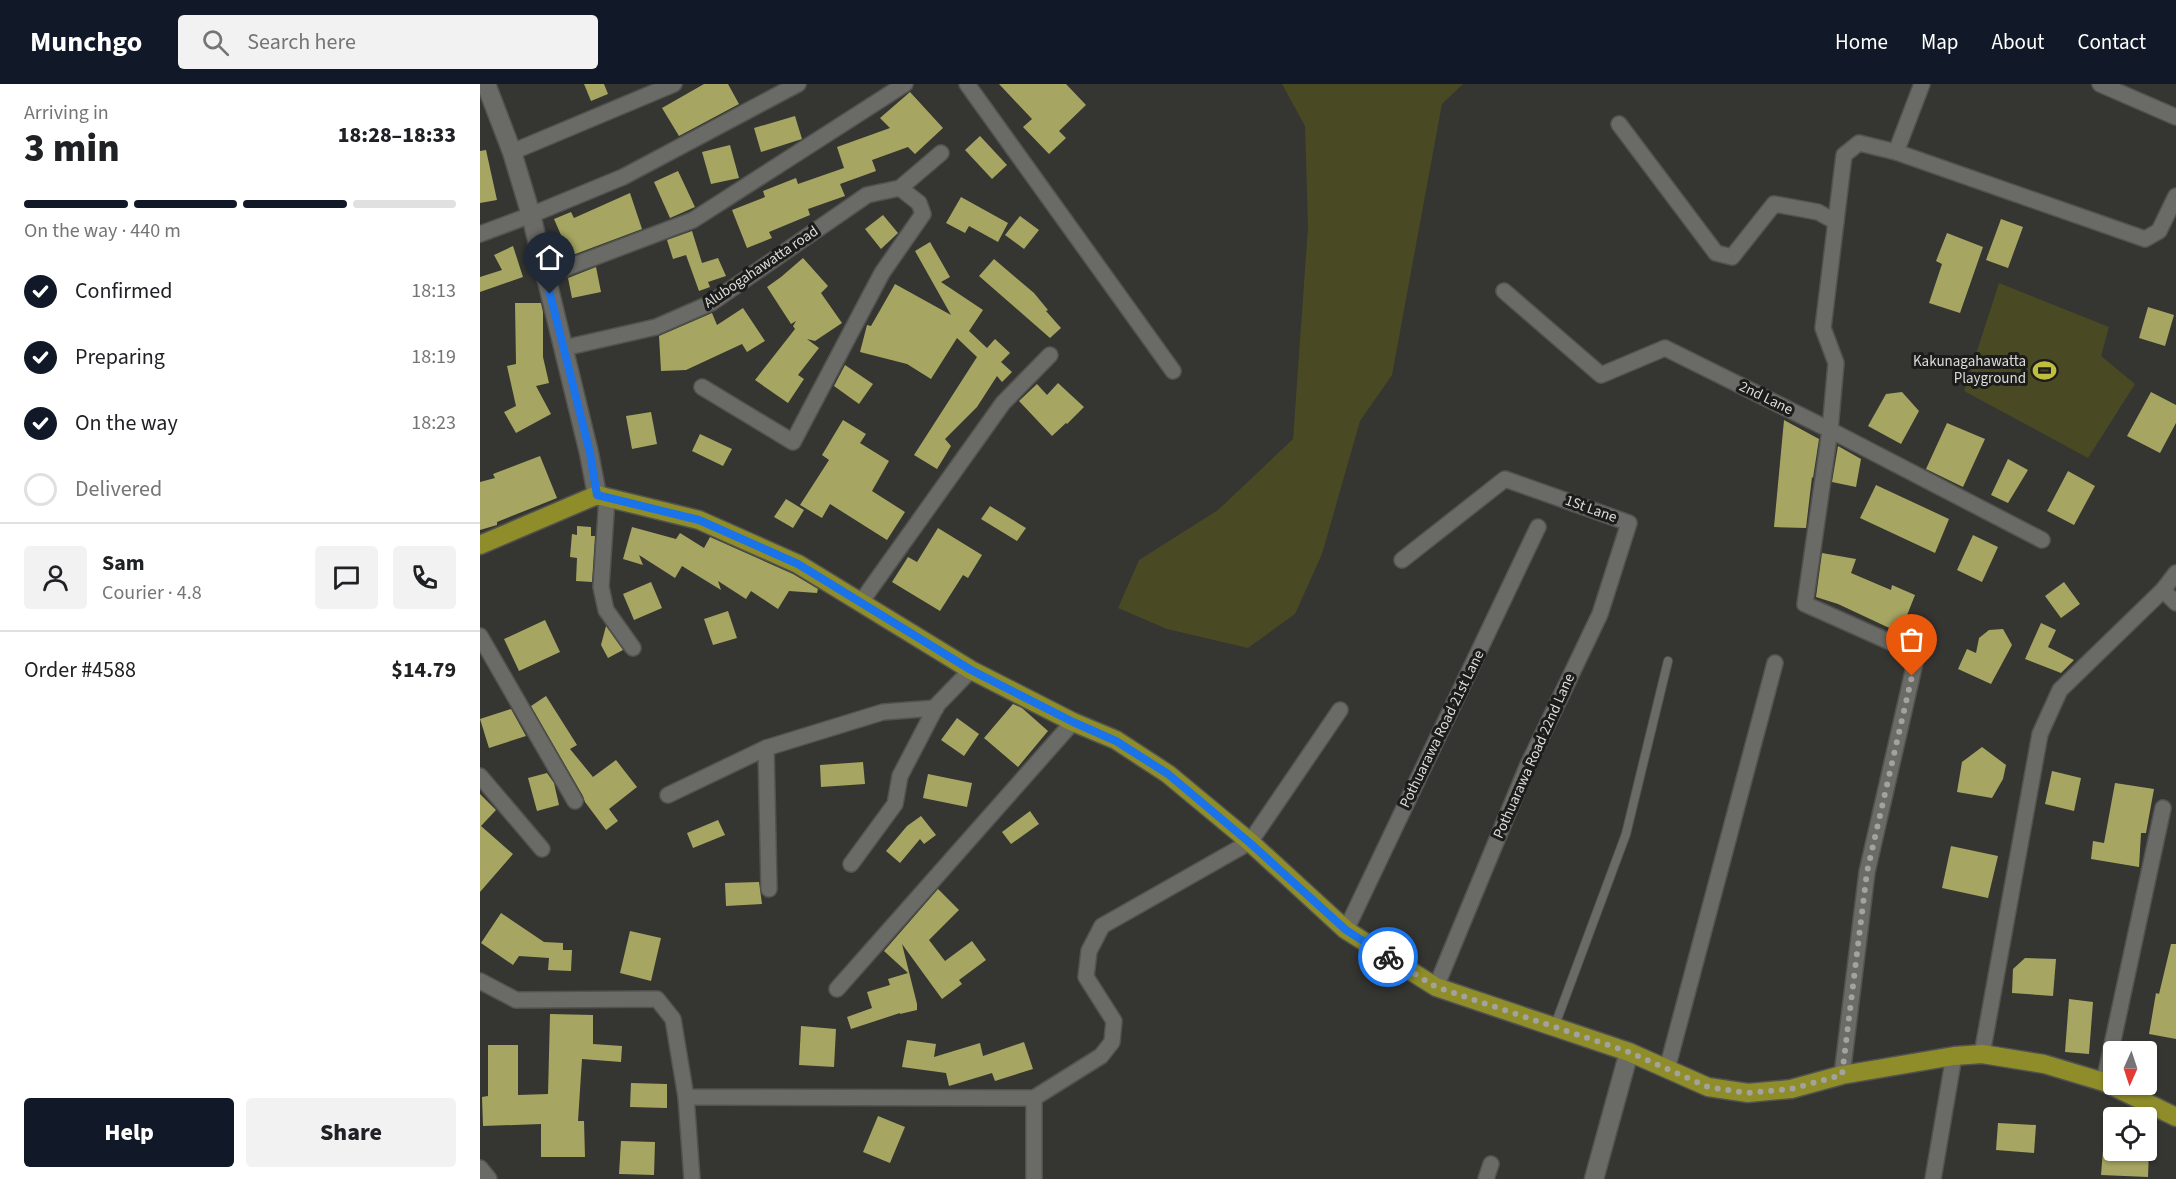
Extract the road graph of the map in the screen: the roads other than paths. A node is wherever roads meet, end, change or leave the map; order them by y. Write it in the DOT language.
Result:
graph roads {
  1 [pos="486,84"];
  2 [pos="798,84"];
  3 [pos="905,84"];
  4 [pos="967,84"];
  5 [pos="1922,84"];
  6 [pos="2100,84"];
  7 [pos="669,85"];
  8 [pos="2176,117"];
  9 [pos="1619,124"];
  10 [pos="512,152"];
  11 [pos="941,153"];
  12 [pos="1896,153"];
  13 [pos="900,188"];
  14 [pos="2176,196"];
  15 [pos="531,215"];
  16 [pos="1836,222"];
  17 [pos="480,234"];
  18 [pos="545,276"];
  19 [pos="1504,291"];
  20 [pos="564,348"];
  21 [pos="1050,355"];
  22 [pos="1173,371"];
  23 [pos="702,387"];
  24 [pos="1830,430"];
  25 [pos="602,497"];
  26 [pos="1629,523"];
  27 [pos="1538,527"];
  28 [pos="2042,540"];
  29 [pos="480,545"];
  30 [pos="1402,560"];
  31 [pos="2176,573"];
  32 [pos="2163,590"];
  33 [pos="861,602"];
  34 [pos="2176,603"];
  35 [pos="480,636"];
  36 [pos="633,648"];
  37 [pos="1668,661"];
  38 [pos="1775,663"];
  39 [pos="971,670"];
  40 [pos="936,708"];
  41 [pos="1340,710"];
  42 [pos="1073,722"];
  43 [pos="766,748"];
  44 [pos="480,776"];
  45 [pos="668,795"];
  46 [pos="575,801"];
  47 [pos="2163,808"];
  48 [pos="1250,843"];
  49 [pos="542,849"];
  50 [pos="851,864"];
  51 [pos="769,889"];
  52 [pos="1346,930"];
  53 [pos="480,981"];
  54 [pos="1436,987"];
  55 [pos="837,989"];
  56 [pos="1555,1025"];
  57 [pos="2113,1041"];
  58 [pos="1629,1052"];
  59 [pos="1982,1054"];
  60 [pos="1953,1056"];
  61 [pos="1667,1069"];
  62 [pos="1842,1075"];
  63 [pos="2103,1082"];
  64 [pos="2131,1095"];
  65 [pos="686,1097"];
  66 [pos="1034,1098"];
  67 [pos="2176,1117"];
  68 [pos="1491,1164"];
  69 [pos="480,1168"];
  70 [pos="489,1179"];
  71 [pos="692,1179"];
  72 [pos="1034,1179"];
  73 [pos="1486,1179"];
  74 [pos="1594,1179"];
  75 [pos="1933,1179"];
  1 -- 10 [label="street"];
  2 -- 15 [label="street"];
  3 -- 18 [label="street"];
  4 -- 22 [label="street"];
  5 -- 12 [label="street"];
  6 -- 8 [label="street"];
  7 -- 10 [label="street"];
  9 -- 16 [label="street"];
  10 -- 15 [label="street"];
  11 -- 13 [label="street, Alubogahawatta road"];
  12 -- 14 [label="street"];
  12 -- 16 [label="street"];
  13 -- 20 [label="street, Alubogahawatta road"];
  13 -- 23 [label="street"];
  15 -- 17 [label="street"];
  15 -- 18 [label="street"];
  16 -- 24 [label="street"];
  18 -- 20 [label="street"];
  19 -- 24 [label="street, 2nd Lane"];
  20 -- 25 [label="street"];
  21 -- 33 [label="street"];
  24 -- 28 [label="street, 2nd Lane"];
  24 -- 62 [label="street"];
  25 -- 29 [label="main road"];
  25 -- 33 [label="main road"];
  25 -- 36 [label="street"];
  26 -- 30 [label="street, 1St Lane"];
  26 -- 54 [label="street, Pothuarawa Road 22nd Lane"];
  27 -- 52 [label="street, Pothuarawa Road 21st Lane"];
  31 -- 32 [label="street"];
  32 -- 34 [label="street"];
  32 -- 59 [label="street"];
  33 -- 39 [label="main road"];
  35 -- 46 [label="street"];
  37 -- 56 [label="lane"];
  38 -- 61 [label="street"];
  39 -- 40 [label="street"];
  39 -- 42 [label="main road"];
  40 -- 43 [label="street"];
  40 -- 50 [label="street"];
  41 -- 48 [label="street"];
  42 -- 48 [label="main road"];
  42 -- 55 [label="street"];
  43 -- 45 [label="street"];
  43 -- 51 [label="street"];
  44 -- 49 [label="street"];
  47 -- 57 [label="street"];
  48 -- 52 [label="main road"];
  48 -- 66 [label="street"];
  52 -- 54 [label="main road"];
  53 -- 65 [label="street"];
  54 -- 56 [label="main road"];
  56 -- 58 [label="main road"];
  58 -- 61 [label="main road"];
  58 -- 74 [label="street"];
  59 -- 60 [label="main road"];
  59 -- 63 [label="main road"];
  60 -- 62 [label="main road"];
  60 -- 75 [label="street"];
  61 -- 62 [label="main road"];
  64 -- 67 [label="main road"];
  65 -- 66 [label="street"];
  65 -- 71 [label="street"];
  66 -- 72 [label="street"];
  68 -- 73 [label="street"];
  69 -- 70 [label="street"];
}
